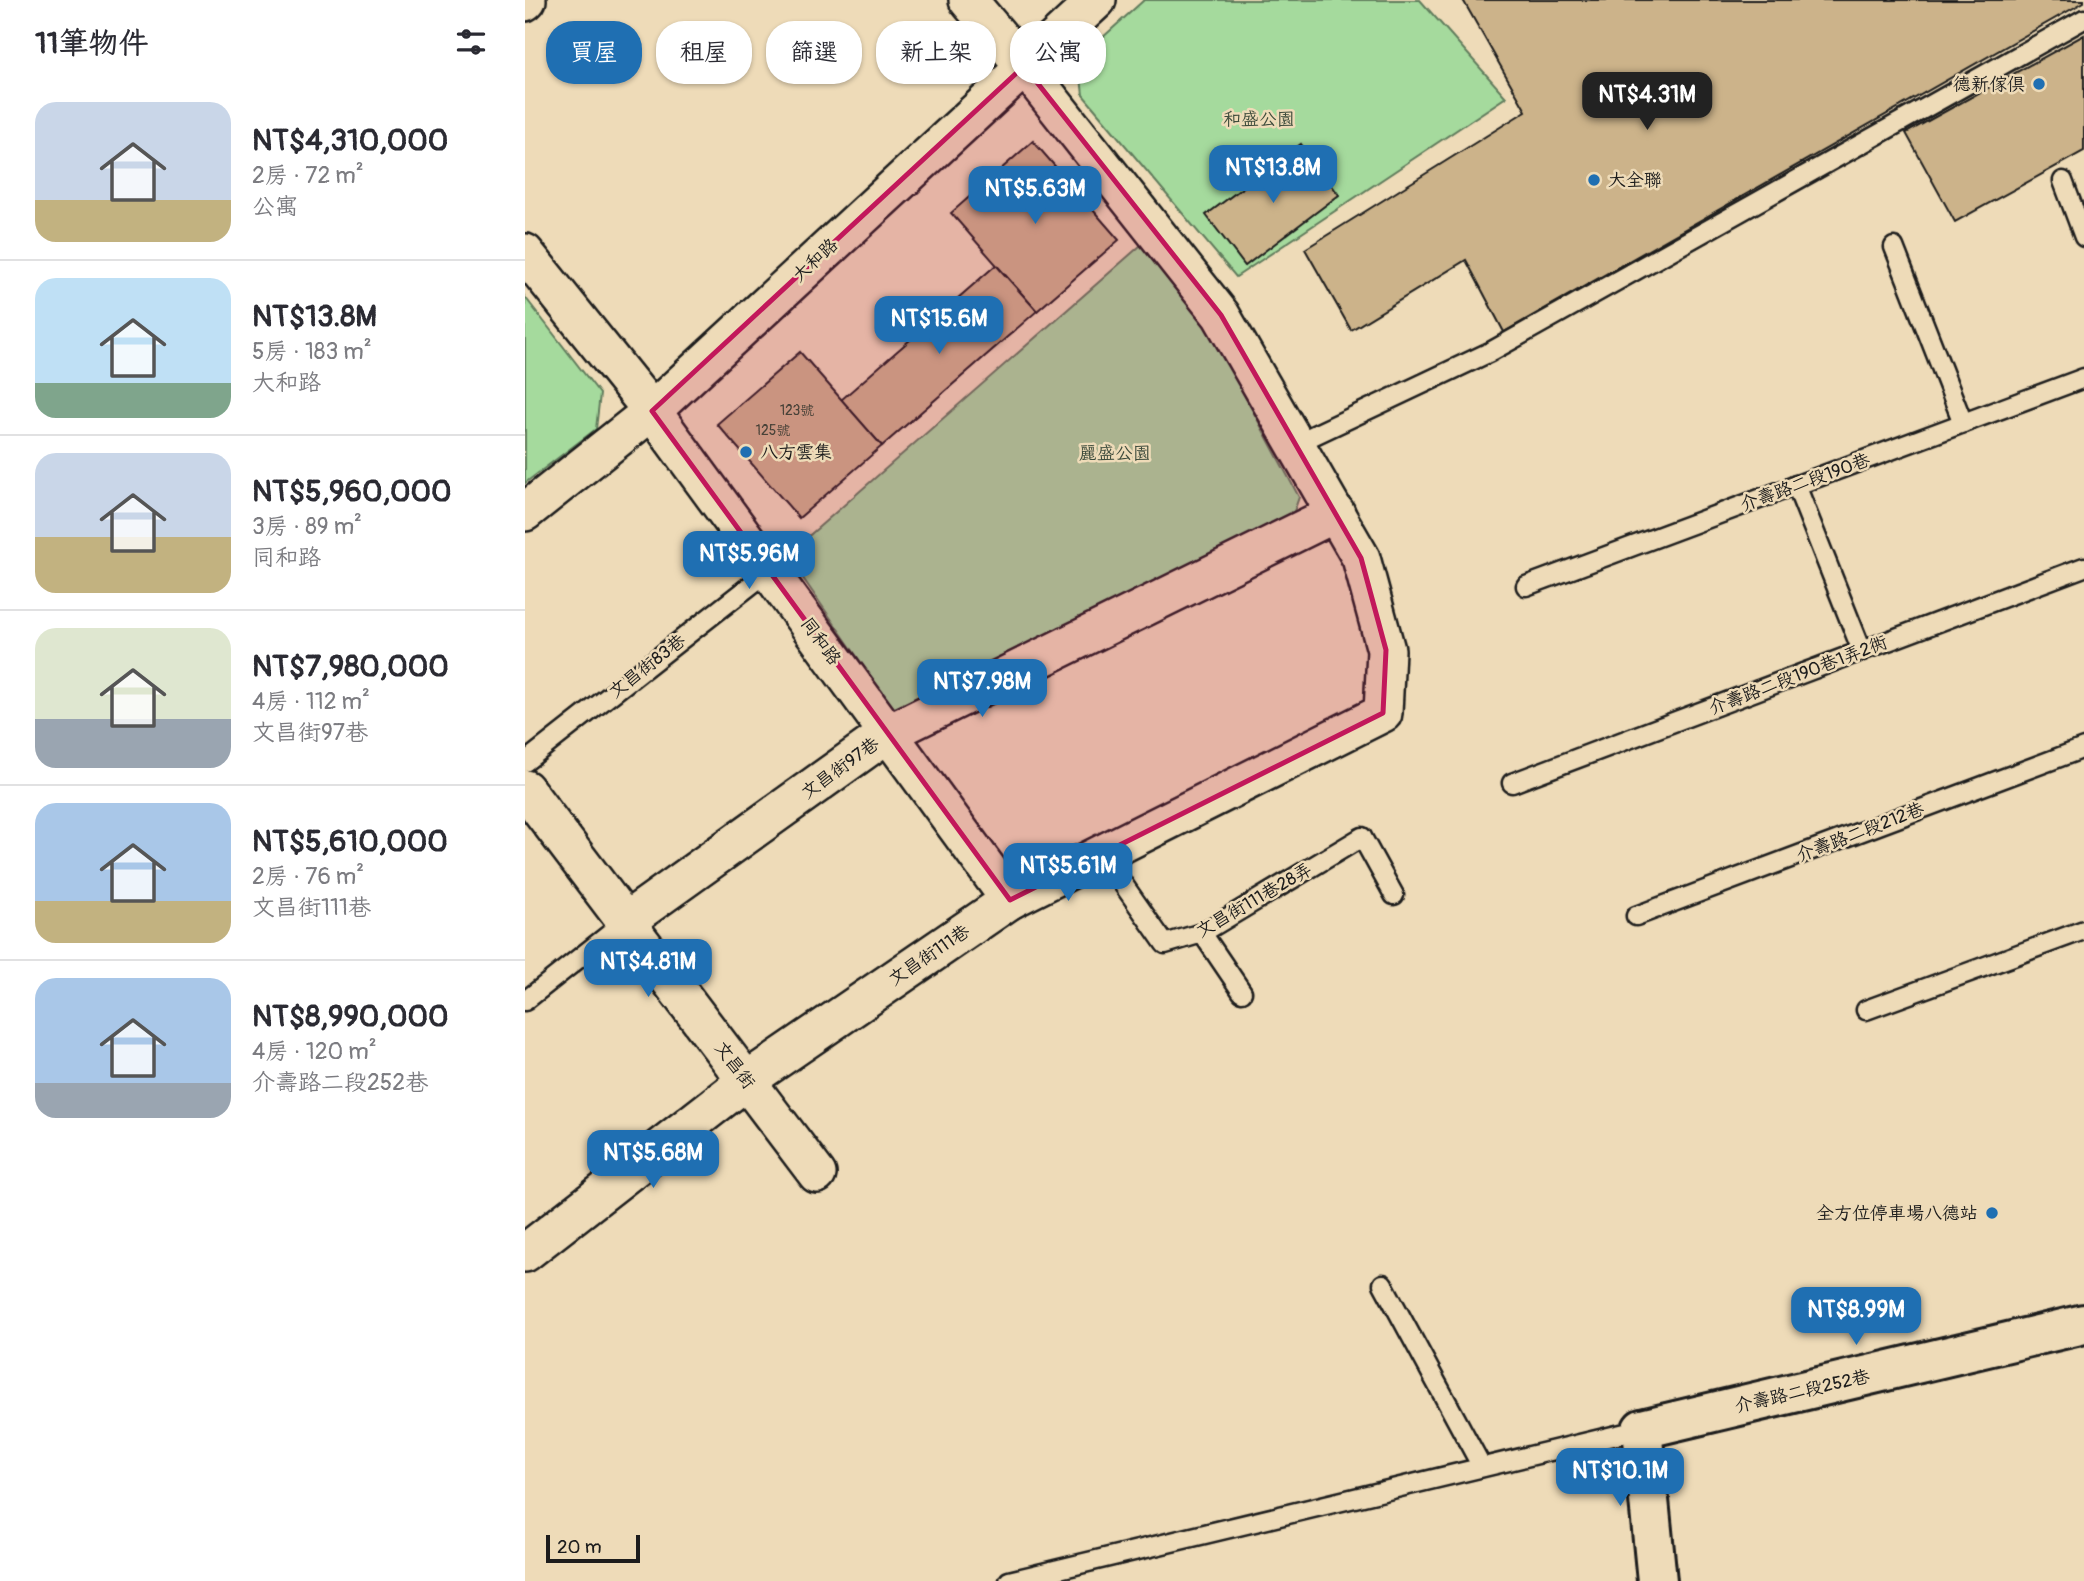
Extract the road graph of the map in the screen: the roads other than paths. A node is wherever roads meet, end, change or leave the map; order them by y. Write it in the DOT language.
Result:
graph roads {
  1 [pos="968,0"];
  2 [pos="1097,0"];
  3 [pos="2084,19"];
  4 [pos="1074,21"];
  5 [pos="1010,50"];
  6 [pos="1010,79"];
  7 [pos="1038,84"];
  8 [pos="2063,181"];
  9 [pos="2084,237"];
  10 [pos="1894,247"];
  11 [pos="525,253"];
  12 [pos="2084,378"];
  13 [pos="652,411"];
  14 [pos="1963,423"];
  15 [pos="1295,444"];
  16 [pos="1796,485"];
  17 [pos="525,512"];
  18 [pos="1336,513"];
  19 [pos="2084,567"];
  20 [pos="770,570"];
  21 [pos="1526,586"];
  22 [pos="1861,651"];
  23 [pos="887,734"];
  24 [pos="2084,748"];
  25 [pos="525,762"];
  26 [pos="1512,783"];
  27 [pos="525,789"];
  28 [pos="1102,854"];
  29 [pos="1394,895"];
  30 [pos="1010,900"];
  31 [pos="1636,916"];
  32 [pos="626,922"];
  33 [pos="2084,930"];
  34 [pos="1202,933"];
  35 [pos="1242,992"];
  36 [pos="525,1001"];
  37 [pos="1866,1010"];
  38 [pos="747,1081"];
  39 [pos="817,1174"];
  40 [pos="525,1253"];
  41 [pos="1383,1284"];
  42 [pos="2084,1324"];
  43 [pos="1642,1429"];
  44 [pos="1482,1467"];
  45 [pos="1009,1581"];
  46 [pos="1657,1581"];
  1 -- 5 [label="street"];
  2 -- 4 [label="street, 大和路"];
  3 -- 15 [label="lane"];
  6 -- 13 [label="street, 大和路"];
  7 -- 15 [label="street"];
  8 -- 9 [label="lane"];
  10 -- 14 [label="lane"];
  11 -- 13 [label="street, 同和路"];
  12 -- 14 [label="lane, 介壽路二段190巷"];
  13 -- 17 [label="street, 大和路"];
  13 -- 20 [label="street, 同和路"];
  14 -- 16 [label="lane, 介壽路二段190巷"];
  15 -- 18 [label="street"];
  16 -- 21 [label="lane, 介壽路二段190巷"];
  16 -- 22 [label="lane"];
  18 -- 23 [label="street, 文昌街97巷"];
  18 -- 28 [label="street, 文昌街111巷"];
  19 -- 22 [label="lane, 介壽路二段190巷1弄2衖"];
  20 -- 23 [label="street, 同和路"];
  20 -- 25 [label="lane, 文昌街83巷"];
  22 -- 26 [label="lane, 介壽路二段190巷1弄2衖"];
  23 -- 30 [label="street, 同和路"];
  23 -- 32 [label="street, 文昌街97巷"];
  24 -- 31 [label="lane, 介壽路二段212巷"];
  27 -- 32 [label="street, 文昌街"];
  28 -- 30 [label="street, 文昌街111巷"];
  28 -- 34 [label="lane, 文昌街111巷28弄"];
  29 -- 34 [label="lane, 文昌街111巷28弄"];
  30 -- 38 [label="street, 文昌街111巷"];
  32 -- 36 [label="lane"];
  32 -- 38 [label="street, 文昌街"];
  33 -- 37 [label="lane"];
  34 -- 35 [label="lane"];
  38 -- 39 [label="street, 文昌街"];
  38 -- 40 [label="street, 文昌街111巷"];
  41 -- 44 [label="lane"];
  42 -- 43 [label="street, 介壽路二段252巷"];
  43 -- 44 [label="lane"];
  43 -- 46 [label="street"];
  44 -- 45 [label="lane"];
}
